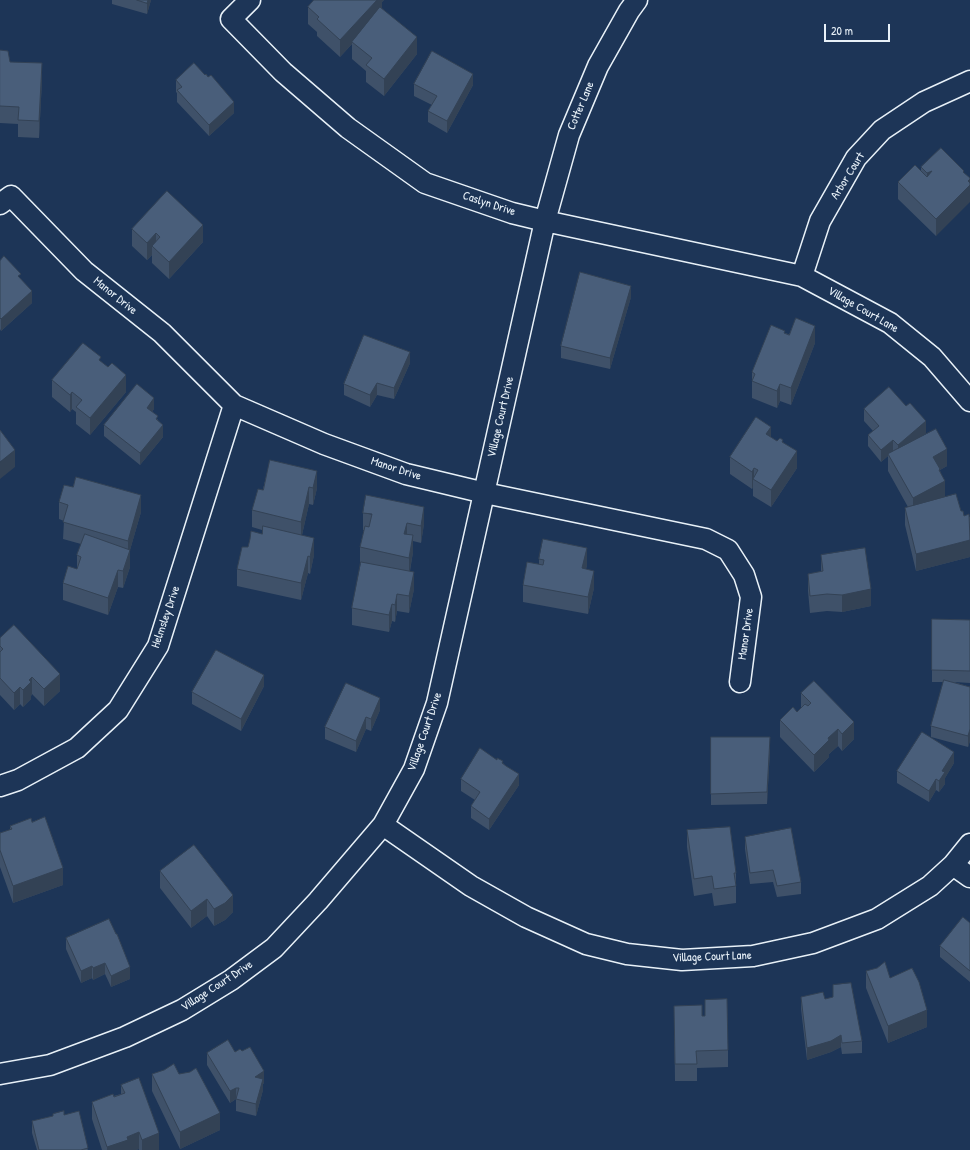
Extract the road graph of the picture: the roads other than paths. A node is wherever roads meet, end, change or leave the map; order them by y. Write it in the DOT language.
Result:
graph roads {
  1 [pos="250,0"];
  2 [pos="637,0"];
  3 [pos="970,81"];
  4 [pos="5,200"];
  5 [pos="545,221"];
  6 [pos="802,276"];
  7 [pos="970,400"];
  8 [pos="234,405"];
  9 [pos="484,493"];
  10 [pos="740,682"];
  11 [pos="0,786"];
  12 [pos="383,825"];
  13 [pos="970,844"];
  14 [pos="953,865"];
  15 [pos="970,877"];
  16 [pos="0,1074"];
  1 -- 5 [label="street, Caslyn Drive"];
  2 -- 5 [label="street, Cotter Lane"];
  3 -- 6 [label="street, Arbor Court"];
  4 -- 8 [label="street, Manor Drive"];
  5 -- 6 [label="street, Caslyn Drive"];
  5 -- 9 [label="street, Village Court Drive"];
  6 -- 7 [label="street, Village Court Lane"];
  8 -- 9 [label="street, Manor Drive"];
  8 -- 11 [label="street, Helmsley Drive"];
  9 -- 10 [label="street, Manor Drive"];
  9 -- 12 [label="street, Village Court Drive"];
  12 -- 14 [label="street, Village Court Lane"];
  12 -- 16 [label="street, Village Court Drive"];
  13 -- 14 [label="street, Village Court Lane"];
  14 -- 15 [label="street"];
}
